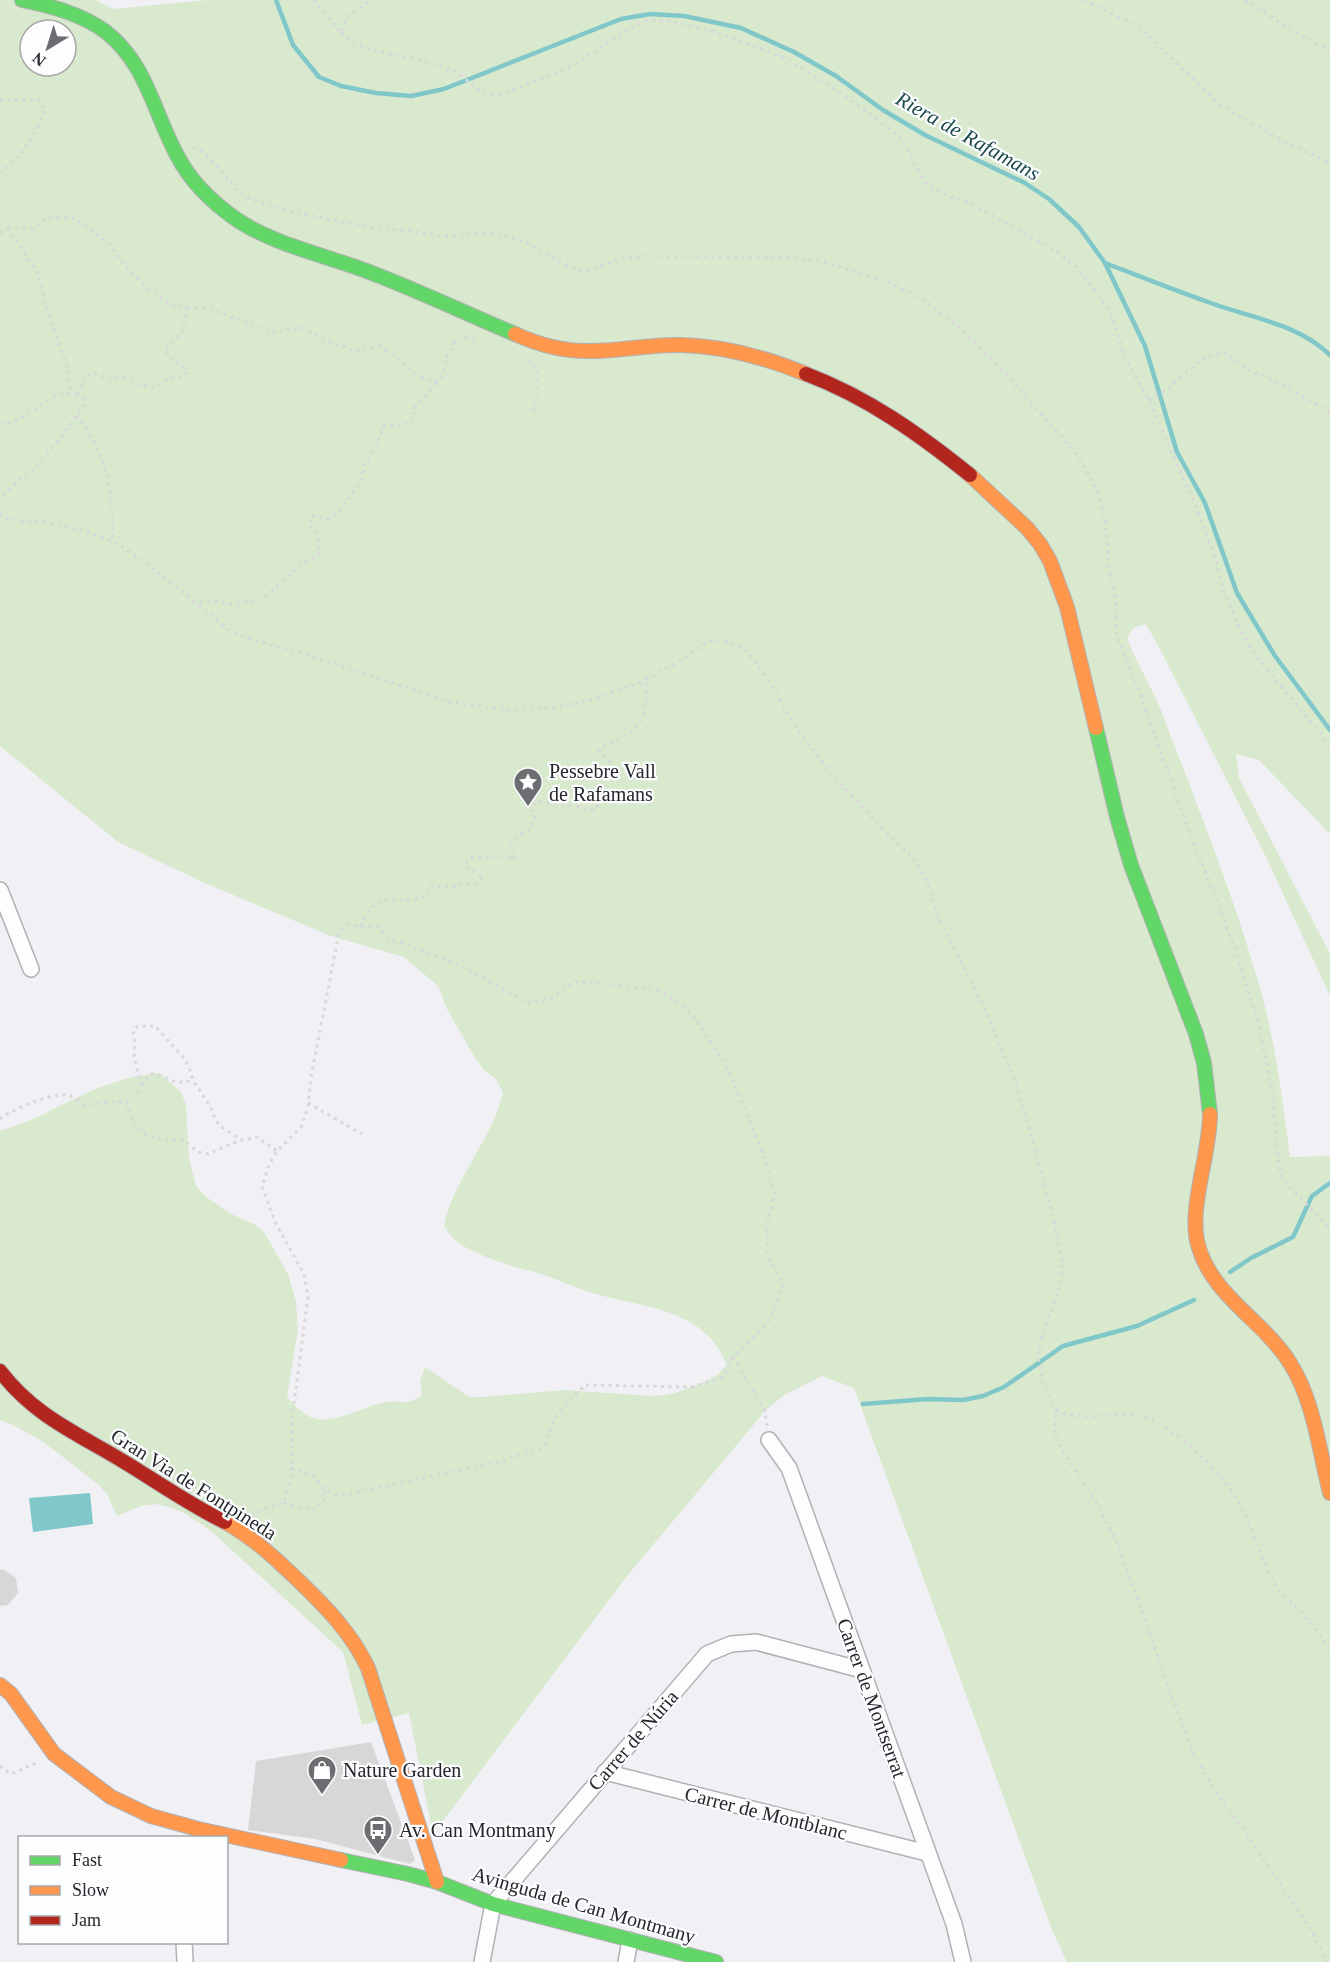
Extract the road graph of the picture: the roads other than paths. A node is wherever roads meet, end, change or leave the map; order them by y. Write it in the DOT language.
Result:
graph roads {
  1 [pos="22,0"];
  2 [pos="0,890"];
  3 [pos="31,969"];
  4 [pos="0,1371"];
  5 [pos="769,1440"];
  6 [pos="1330,1493"];
  7 [pos="862,1670"];
  8 [pos="0,1685"];
  9 [pos="605,1772"];
  10 [pos="927,1853"];
  11 [pos="437,1882"];
  12 [pos="493,1904"];
  13 [pos="630,1940"];
  14 [pos="184,1944"];
  15 [pos="185,1962"];
  16 [pos="482,1962"];
  17 [pos="626,1962"];
  18 [pos="716,1962"];
  19 [pos="963,1962"];
  1 -- 6 [label="main road"];
  2 -- 3 [label="street"];
  4 -- 11 [label="main road, Gran Via de Fontpineda"];
  5 -- 7 [label="street, Carrer de Montserrat"];
  7 -- 9 [label="street, Carrer de Núria"];
  7 -- 10 [label="street, Carrer de Montserrat"];
  8 -- 11 [label="main road, Avinguda de Can Montmany"];
  9 -- 10 [label="street, Carrer de Montblanc"];
  9 -- 12 [label="street, Carrer de Núria"];
  10 -- 19 [label="street, Carrer de Montserrat"];
  11 -- 12 [label="main road, Avinguda de Can Montmany"];
  12 -- 13 [label="main road, Avinguda de Can Montmany"];
  12 -- 16 [label="street, Carrer de Núria"];
  13 -- 17 [label="street"];
  13 -- 18 [label="main road, Avinguda de Can Montmany"];
  14 -- 15 [label="street"];
}
